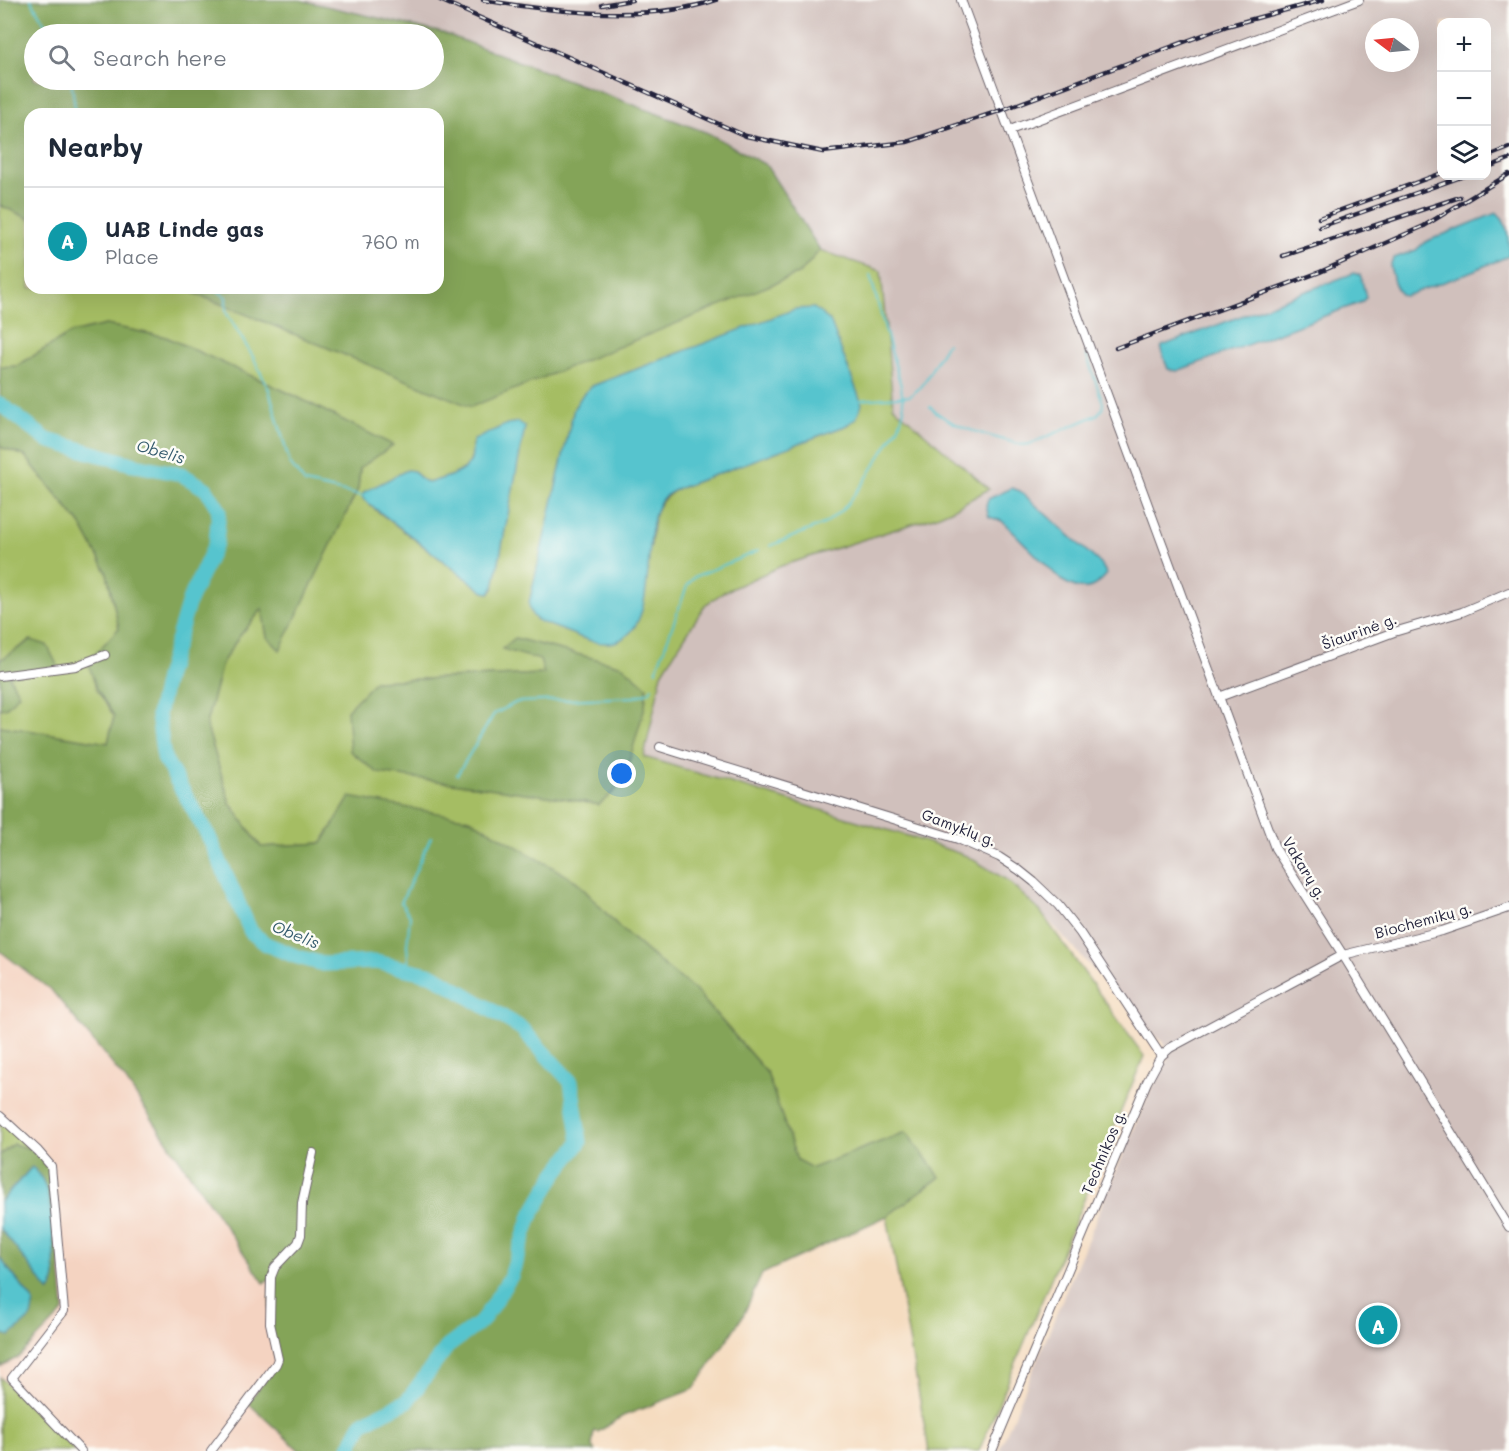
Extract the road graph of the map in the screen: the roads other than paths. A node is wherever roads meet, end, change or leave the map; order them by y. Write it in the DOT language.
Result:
graph roads {
  1 [pos="961,0"];
  2 [pos="1359,0"];
  3 [pos="1010,130"];
  4 [pos="1509,592"];
  5 [pos="105,655"];
  6 [pos="0,676"];
  7 [pos="1219,697"];
  8 [pos="660,747"];
  9 [pos="1509,908"];
  10 [pos="1343,955"];
  11 [pos="1161,1056"];
  12 [pos="0,1116"];
  13 [pos="313,1153"];
  14 [pos="1509,1227"];
  15 [pos="81,1451"];
  16 [pos="211,1451"];
  17 [pos="992,1451"];
  1 -- 3 [label="street, Vakarų g."];
  2 -- 3 [label="street"];
  3 -- 7 [label="street, Vakarų g."];
  4 -- 7 [label="street, Šiaurinė g."];
  5 -- 6 [label="street"];
  7 -- 10 [label="street, Vakarų g."];
  8 -- 11 [label="street, Gamyklų g."];
  9 -- 10 [label="street, Biochemikų g."];
  10 -- 11 [label="street, Technikos g."];
  10 -- 14 [label="street, Vakarų g."];
  11 -- 17 [label="street, Technikos g."];
  12 -- 15 [label="street"];
  13 -- 16 [label="street"];
}
